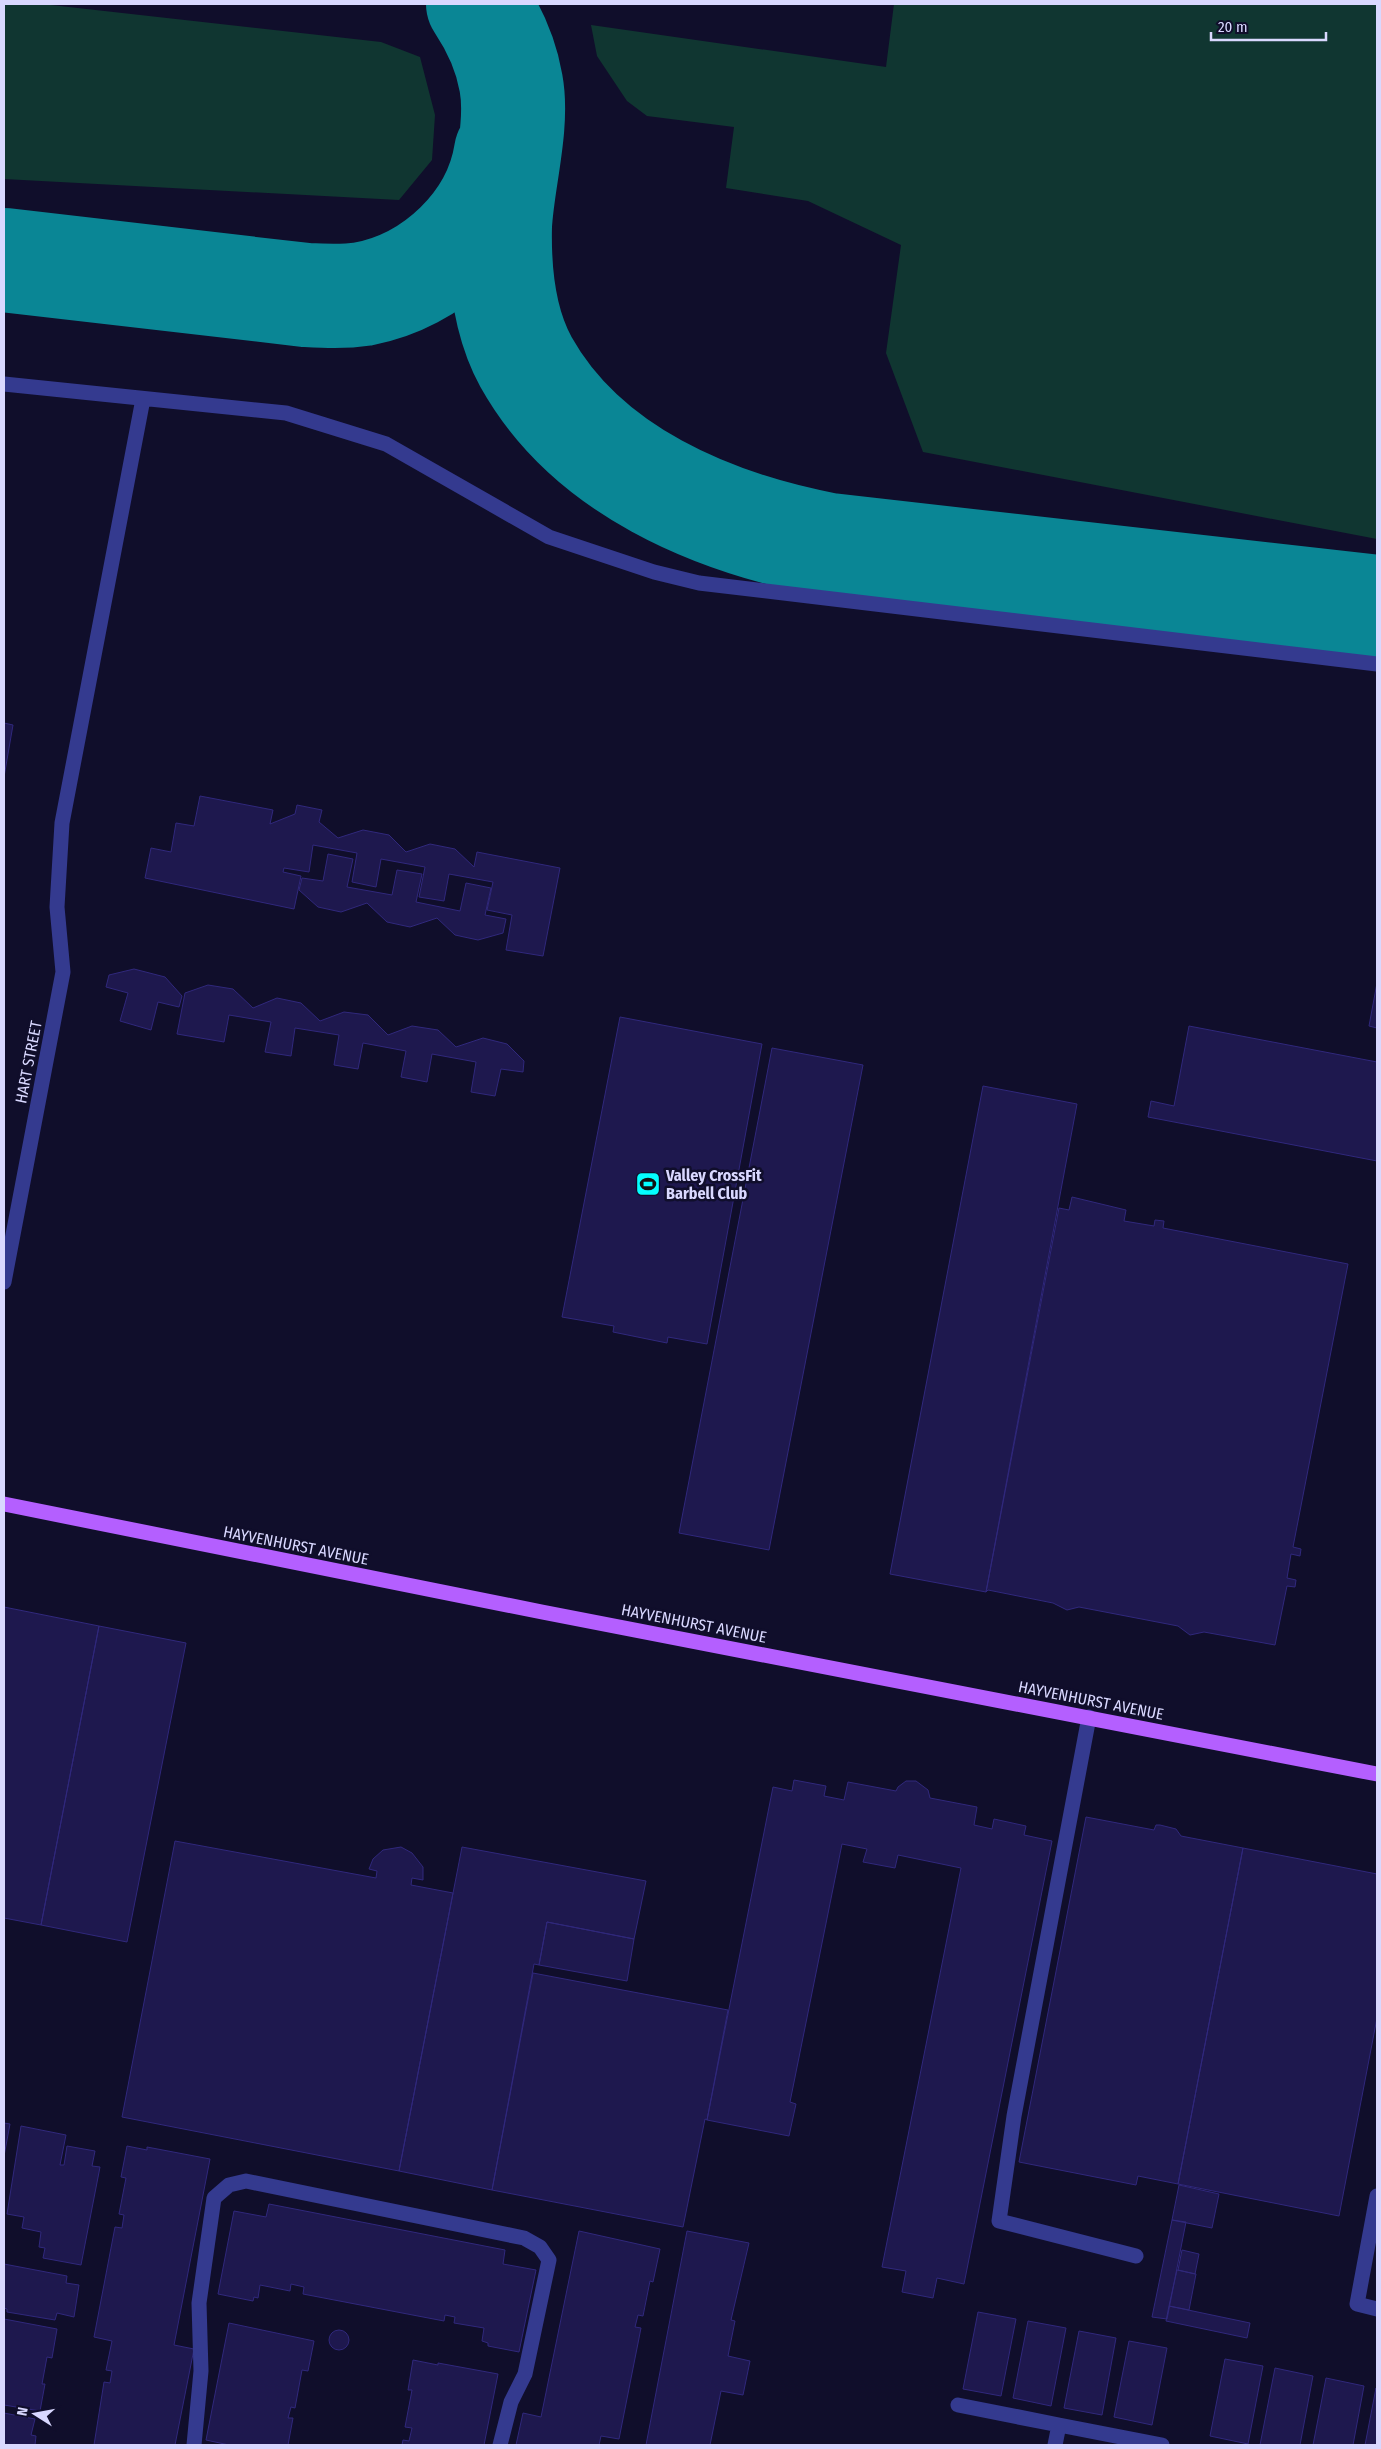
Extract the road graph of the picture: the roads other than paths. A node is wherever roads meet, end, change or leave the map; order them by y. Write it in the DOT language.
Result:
graph roads {
  1 [pos="4,384"];
  2 [pos="143,399"];
  3 [pos="1377,664"];
  4 [pos="4,1282"];
  5 [pos="4,1504"];
  6 [pos="1088,1718"];
  7 [pos="1377,1774"];
  8 [pos="1377,2196"];
  9 [pos="1136,2256"];
  10 [pos="1377,2309"];
  11 [pos="958,2405"];
  12 [pos="1059,2425"];
  13 [pos="194,2445"];
  14 [pos="500,2445"];
  15 [pos="1055,2445"];
  16 [pos="1162,2445"];
  1 -- 2 [label="street"];
  2 -- 3 [label="street"];
  2 -- 4 [label="street, HART STREET"];
  5 -- 6 [label="main road, HAYVENHURST AVENUE"];
  6 -- 7 [label="main road, HAYVENHURST AVENUE"];
  6 -- 9 [label="street"];
  8 -- 10 [label="street"];
  11 -- 12 [label="street"];
  12 -- 15 [label="street"];
  12 -- 16 [label="street"];
  13 -- 14 [label="street"];
}
